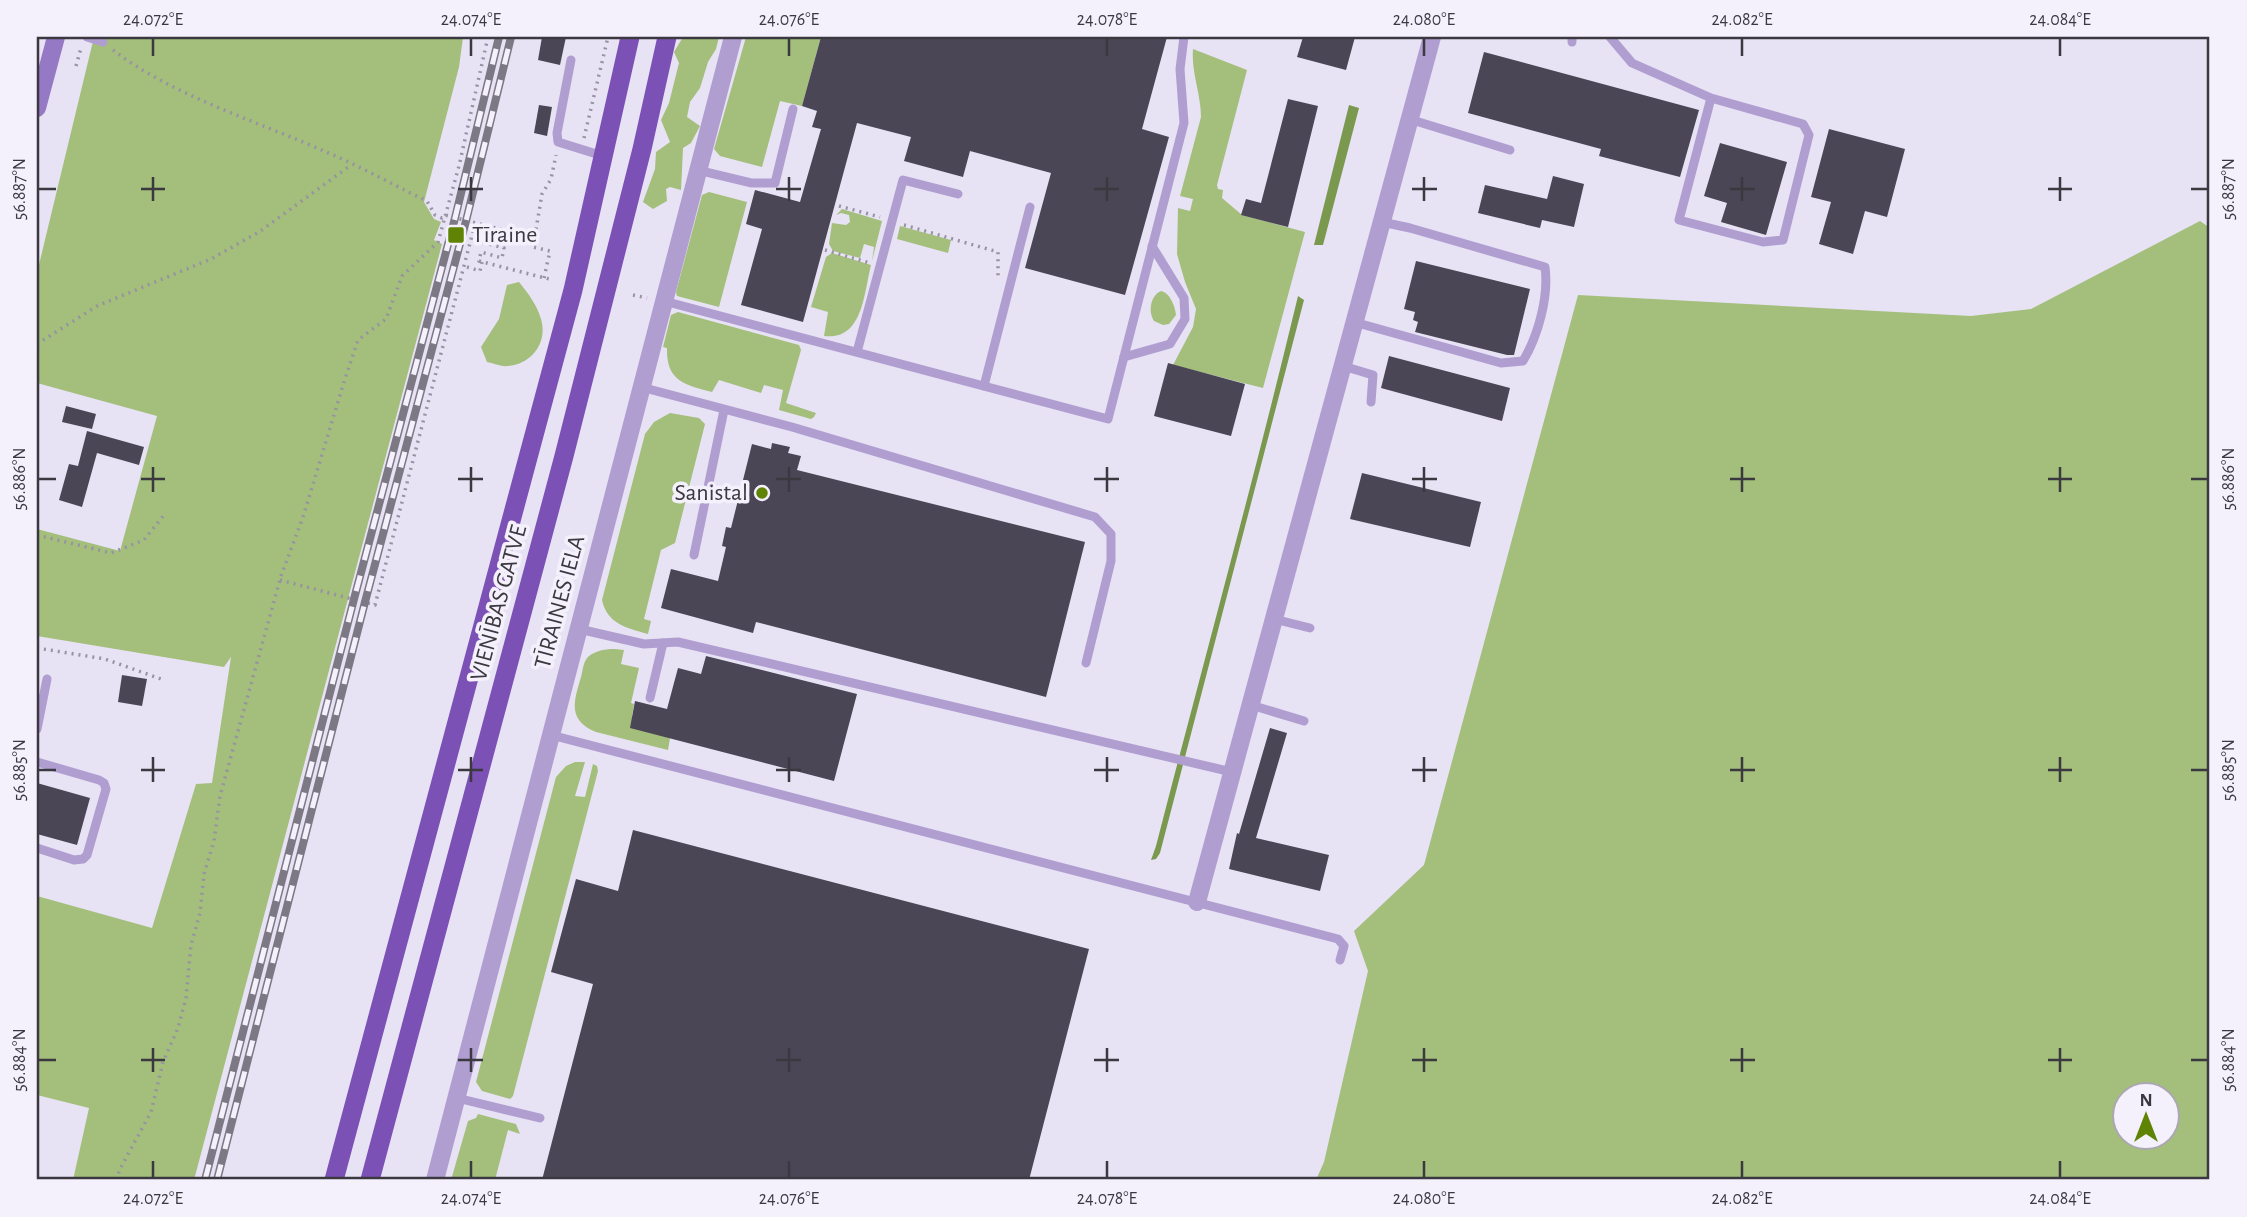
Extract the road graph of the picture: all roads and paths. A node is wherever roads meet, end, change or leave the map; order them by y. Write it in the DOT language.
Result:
graph roads {
  1 [pos="56,37"];
  2 [pos="87,37"];
  3 [pos="488,37"];
  4 [pos="608,37"];
  5 [pos="630,37"];
  6 [pos="667,37"];
  7 [pos="733,37"];
  8 [pos="1184,37"];
  9 [pos="1432,37"];
  10 [pos="1610,37"];
  11 [pos="103,42"];
  12 [pos="81,46"];
  13 [pos="570,60"];
  14 [pos="76,66"];
  15 [pos="1712,98"];
  16 [pos="37,108"];
  17 [pos="793,108"];
  18 [pos="1409,119"];
  19 [pos="581,150"];
  20 [pos="1510,150"];
  21 [pos="555,156"];
  22 [pos="603,156"];
  23 [pos="351,165"];
  24 [pos="698,170"];
  25 [pos="958,194"];
  26 [pos="839,205"];
  27 [pos="1030,207"];
  28 [pos="445,215"];
  29 [pos="892,221"];
  30 [pos="1382,222"];
  31 [pos="475,224"];
  32 [pos="507,232"];
  33 [pos="534,238"];
  34 [pos="1152,246"];
  35 [pos="825,250"];
  36 [pos="482,262"];
  37 [pos="880,265"];
  38 [pos="467,267"];
  39 [pos="998,279"];
  40 [pos="633,295"];
  41 [pos="656,300"];
  42 [pos="1354,322"];
  43 [pos="37,344"];
  44 [pos="857,352"];
  45 [pos="1124,357"];
  46 [pos="1343,366"];
  47 [pos="984,386"];
  48 [pos="641,387"];
  49 [pos="1371,401"];
  50 [pos="724,410"];
  51 [pos="164,515"];
  52 [pos="37,535"];
  53 [pos="694,555"];
  54 [pos="280,579"];
  55 [pos="1274,619"];
  56 [pos="1310,628"];
  57 [pos="579,629"];
  58 [pos="663,643"];
  59 [pos="37,648"];
  60 [pos="1086,663"];
  61 [pos="47,679"];
  62 [pos="161,679"];
  63 [pos="650,698"];
  64 [pos="1251,705"];
  65 [pos="1304,721"];
  66 [pos="37,729"];
  67 [pos="551,736"];
  68 [pos="37,762"];
  69 [pos="1232,772"];
  70 [pos="37,848"];
  71 [pos="1197,902"];
  72 [pos="1340,960"];
  73 [pos="457,1098"];
  74 [pos="540,1118"];
  75 [pos="116,1180"];
  76 [pos="334,1180"];
  77 [pos="370,1180"];
  78 [pos="435,1180"];
  1 -- 16 [label="main road"];
  2 -- 11 [label="lane"];
  3 -- 28 [label="path"];
  4 -- 19 [label="path"];
  5 -- 22 [label="highway, VIENĪBAS GATVE"];
  6 -- 77 [label="highway, VIENĪBAS GATVE"];
  7 -- 24 [label="street, TĪRAINES IELA"];
  8 -- 34 [label="lane"];
  9 -- 18 [label="street"];
  10 -- 15 [label="lane"];
  11 -- 23 [label="path"];
  12 -- 14 [label="path"];
  13 -- 19 [label="lane"];
  15 -- 15 [label="lane"];
  17 -- 24 [label="lane"];
  18 -- 20 [label="lane"];
  18 -- 30 [label="street"];
  19 -- 22 [label="lane"];
  21 -- 33 [label="path"];
  22 -- 76 [label="highway, VIENĪBAS GATVE"];
  23 -- 28 [label="path"];
  23 -- 43 [label="path"];
  24 -- 41 [label="street, TĪRAINES IELA"];
  25 -- 29 [label="lane"];
  26 -- 29 [label="path"];
  27 -- 47 [label="lane"];
  28 -- 31 [label="path"];
  28 -- 54 [label="path"];
  29 -- 37 [label="lane"];
  29 -- 39 [label="path"];
  30 -- 42 [label="street"];
  30 -- 42 [label="lane"];
  31 -- 32 [label="path"];
  31 -- 54 [label="path"];
  32 -- 33 [label="path"];
  32 -- 36 [label="path"];
  33 -- 36 [label="path"];
  34 -- 45 [label="lane"];
  34 -- 45 [label="lane"];
  35 -- 37 [label="path"];
  36 -- 38 [label="path"];
  37 -- 44 [label="lane"];
  40 -- 41 [label="path"];
  41 -- 44 [label="lane"];
  41 -- 48 [label="street, TĪRAINES IELA"];
  42 -- 46 [label="street"];
  44 -- 47 [label="lane"];
  45 -- 47 [label="lane"];
  46 -- 49 [label="lane"];
  46 -- 55 [label="street"];
  48 -- 50 [label="lane"];
  48 -- 57 [label="street, TĪRAINES IELA"];
  50 -- 53 [label="lane"];
  50 -- 60 [label="lane"];
  51 -- 52 [label="path"];
  54 -- 75 [label="path"];
  55 -- 56 [label="lane"];
  55 -- 64 [label="street"];
  57 -- 58 [label="lane"];
  57 -- 67 [label="street, TĪRAINES IELA"];
  58 -- 63 [label="lane"];
  58 -- 69 [label="lane"];
  59 -- 62 [label="path"];
  61 -- 66 [label="lane"];
  64 -- 65 [label="lane"];
  64 -- 69 [label="street"];
  67 -- 71 [label="lane"];
  67 -- 73 [label="street, TĪRAINES IELA"];
  68 -- 70 [label="lane"];
  69 -- 71 [label="street"];
  71 -- 72 [label="lane"];
  73 -- 74 [label="lane"];
  73 -- 78 [label="street, TĪRAINES IELA"];
}
